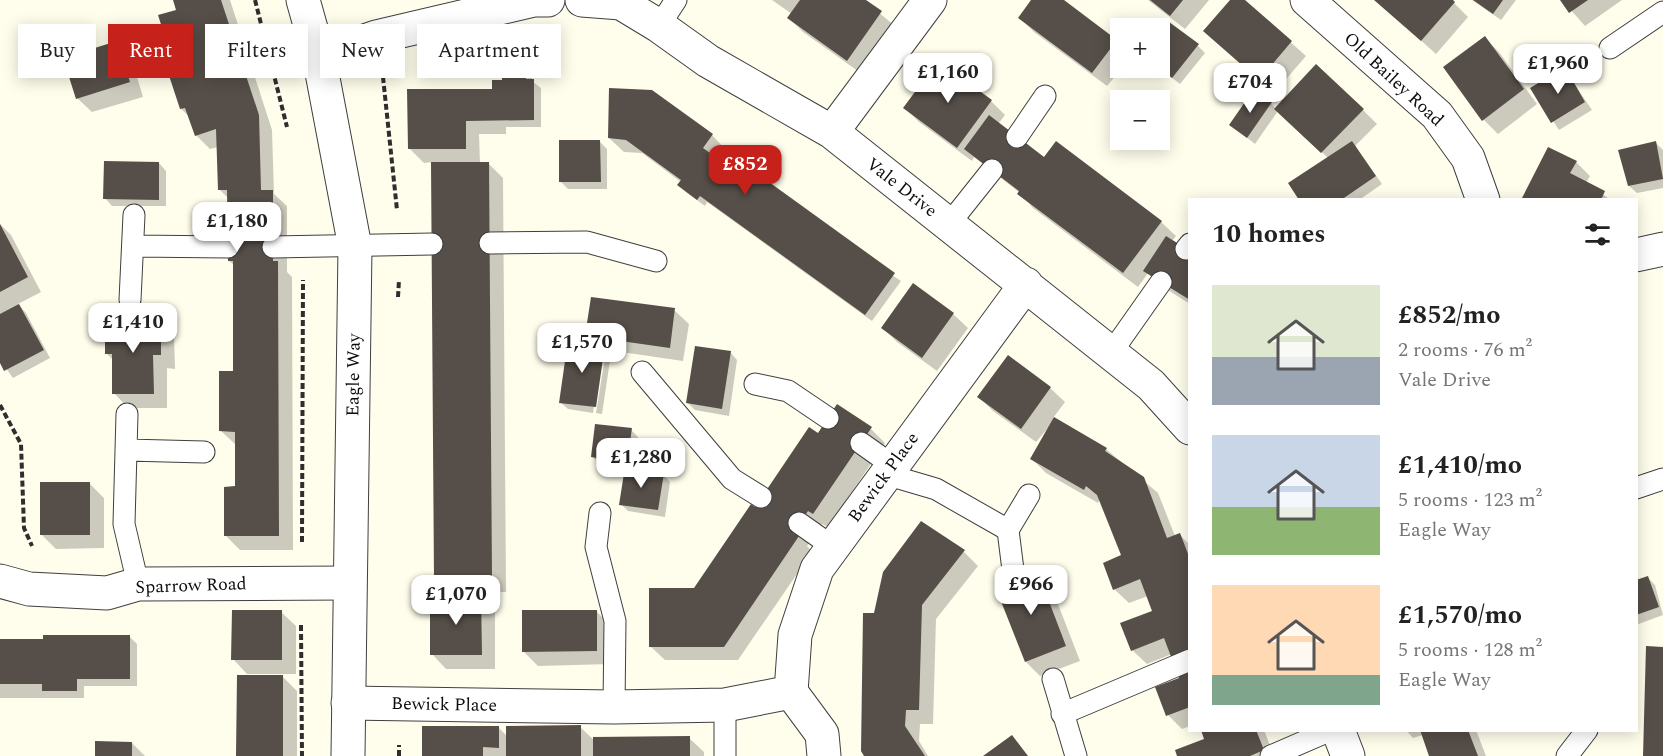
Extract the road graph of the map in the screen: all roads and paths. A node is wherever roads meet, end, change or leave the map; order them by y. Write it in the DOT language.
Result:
graph roads {
  1 [pos="303,0"];
  2 [pos="548,0"];
  3 [pos="582,0"];
  4 [pos="930,0"];
  5 [pos="1306,0"];
  6 [pos="484,6"];
  7 [pos="668,13"];
  8 [pos="1662,13"];
  9 [pos="1610,48"];
  10 [pos="319,57"];
  11 [pos="1046,96"];
  12 [pos="832,132"];
  13 [pos="1017,137"];
  14 [pos="992,170"];
  15 [pos="1482,198"];
  16 [pos="134,215"];
  17 [pos="949,224"];
  18 [pos="490,243"];
  19 [pos="432,244"];
  20 [pos="134,246"];
  21 [pos="228,247"];
  22 [pos="273,247"];
  23 [pos="355,247"];
  24 [pos="1663,249"];
  25 [pos="1638,255"];
  26 [pos="656,261"];
  27 [pos="1161,282"];
  28 [pos="1026,284"];
  29 [pos="130,300"];
  30 [pos="1111,353"];
  31 [pos="642,372"];
  32 [pos="755,384"];
  33 [pos="128,414"];
  34 [pos="828,418"];
  35 [pos="1188,426"];
  36 [pos="861,443"];
  37 [pos="127,450"];
  38 [pos="204,452"];
  39 [pos="889,469"];
  40 [pos="1663,479"];
  41 [pos="1638,487"];
  42 [pos="1029,495"];
  43 [pos="761,497"];
  44 [pos="600,513"];
  45 [pos="799,523"];
  46 [pos="1008,530"];
  47 [pos="833,547"];
  48 [pos="1013,570"];
  49 [pos="0,581"];
  50 [pos="349,583"];
  51 [pos="138,584"];
  52 [pos="301,622"];
  53 [pos="1188,661"];
  54 [pos="1053,679"];
  55 [pos="791,692"];
  56 [pos="348,703"];
  57 [pos="725,705"];
  58 [pos="614,707"];
  59 [pos="1062,714"];
  60 [pos="1326,732"];
  61 [pos="1339,732"];
  62 [pos="1585,732"];
  63 [pos="303,756"];
  64 [pos="348,756"];
  65 [pos="725,756"];
  66 [pos="824,756"];
  67 [pos="1076,756"];
  68 [pos="1270,756"];
  69 [pos="1348,756"];
  70 [pos="1567,756"];
  1 -- 10 [label="street, Eagle Way"];
  2 -- 6 [label="street"];
  3 -- 7 [label="street, Vale Drive"];
  4 -- 12 [label="street"];
  5 -- 15 [label="street, Old Bailey Road"];
  6 -- 10 [label="street"];
  7 -- 12 [label="street, Vale Drive"];
  8 -- 9 [label="lane"];
  10 -- 23 [label="street, Eagle Way"];
  11 -- 13 [label="lane"];
  12 -- 17 [label="street, Vale Drive"];
  14 -- 17 [label="lane"];
  16 -- 20 [label="lane"];
  17 -- 28 [label="street, Vale Drive"];
  18 -- 26 [label="lane"];
  19 -- 23 [label="lane"];
  20 -- 21 [label="lane"];
  20 -- 29 [label="lane"];
  22 -- 23 [label="lane"];
  23 -- 50 [label="street, Eagle Way"];
  24 -- 25 [label="street"];
  27 -- 30 [label="lane"];
  28 -- 30 [label="street, Vale Drive"];
  28 -- 39 [label="street, Bewick Place"];
  30 -- 35 [label="street, Vale Drive"];
  31 -- 43 [label="lane"];
  32 -- 34 [label="lane"];
  33 -- 37 [label="lane"];
  36 -- 39 [label="lane"];
  37 -- 38 [label="lane"];
  37 -- 51 [label="lane"];
  39 -- 46 [label="lane"];
  39 -- 47 [label="street, Bewick Place"];
  40 -- 41 [label="lane"];
  42 -- 46 [label="lane"];
  44 -- 58 [label="lane"];
  45 -- 47 [label="lane"];
  46 -- 48 [label="lane"];
  47 -- 55 [label="street, Bewick Place"];
  49 -- 51 [label="street, Sparrow Road"];
  50 -- 51 [label="street, Sparrow Road"];
  50 -- 56 [label="street, Eagle Way"];
  52 -- 63 [label="path"];
  53 -- 59 [label="lane"];
  54 -- 59 [label="lane"];
  55 -- 57 [label="street, Bewick Place"];
  55 -- 66 [label="street"];
  56 -- 58 [label="street, Bewick Place"];
  56 -- 64 [label="street, Eagle Way"];
  57 -- 58 [label="street, Bewick Place"];
  57 -- 65 [label="lane"];
  59 -- 67 [label="lane"];
  60 -- 68 [label="lane"];
  61 -- 69 [label="street"];
  62 -- 70 [label="lane"];
}
